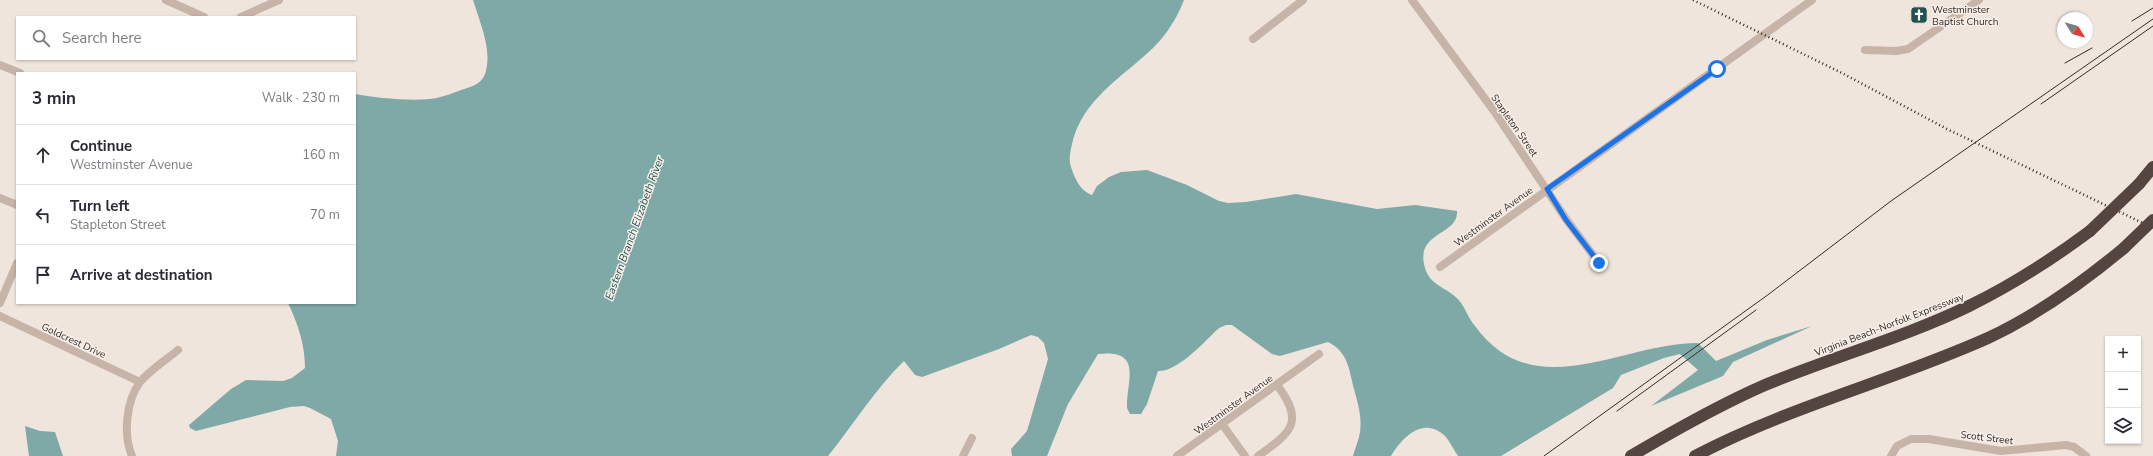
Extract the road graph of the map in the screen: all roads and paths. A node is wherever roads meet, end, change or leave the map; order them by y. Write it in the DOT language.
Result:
graph roads {
  1 [pos="166,0"];
  2 [pos="278,0"];
  3 [pos="1303,0"];
  4 [pos="1412,0"];
  5 [pos="1812,0"];
  6 [pos="1979,0"];
  7 [pos="202,16"];
  8 [pos="243,16"];
  9 [pos="1253,39"];
  10 [pos="1865,50"];
  11 [pos="0,65"];
  12 [pos="18,72"];
  13 [pos="2153,168"];
  14 [pos="1547,189"];
  15 [pos="0,198"];
  16 [pos="16,205"];
  17 [pos="2153,220"];
  18 [pos="1599,263"];
  19 [pos="16,265"];
  20 [pos="1440,267"];
  21 [pos="0,303"];
  22 [pos="0,316"];
  23 [pos="178,350"];
  24 [pos="1319,354"];
  25 [pos="140,382"];
  26 [pos="1277,385"];
  27 [pos="1222,424"];
  28 [pos="972,438"];
  29 [pos="1999,453"];
  30 [pos="132,456"];
  31 [pos="963,456"];
  32 [pos="1177,456"];
  33 [pos="1245,456"];
  34 [pos="1258,456"];
  35 [pos="1631,456"];
  36 [pos="1695,456"];
  37 [pos="1891,456"];
  38 [pos="2086,456"];
  1 -- 7 [label="street"];
  2 -- 8 [label="street"];
  3 -- 9 [label="street"];
  4 -- 14 [label="street, Stapleton Street"];
  5 -- 14 [label="street, Westminster Avenue"];
  6 -- 10 [label="street"];
  11 -- 12 [label="street"];
  13 -- 35 [label="highway, Virginia Beach-Norfolk Expressway, bridge"];
  14 -- 18 [label="street, Stapleton Street"];
  14 -- 20 [label="street, Westminster Avenue"];
  15 -- 16 [label="street"];
  17 -- 36 [label="highway, bridge"];
  19 -- 21 [label="street"];
  22 -- 25 [label="street, Goldcrest Drive"];
  23 -- 25 [label="street"];
  24 -- 26 [label="street, Westminster Avenue"];
  25 -- 30 [label="street"];
  26 -- 27 [label="street, Westminster Avenue"];
  26 -- 34 [label="street"];
  27 -- 32 [label="street, Westminster Avenue"];
  27 -- 33 [label="street"];
  28 -- 31 [label="street"];
  29 -- 37 [label="street, Scott Street"];
  29 -- 38 [label="street, Scott Street"];
}
